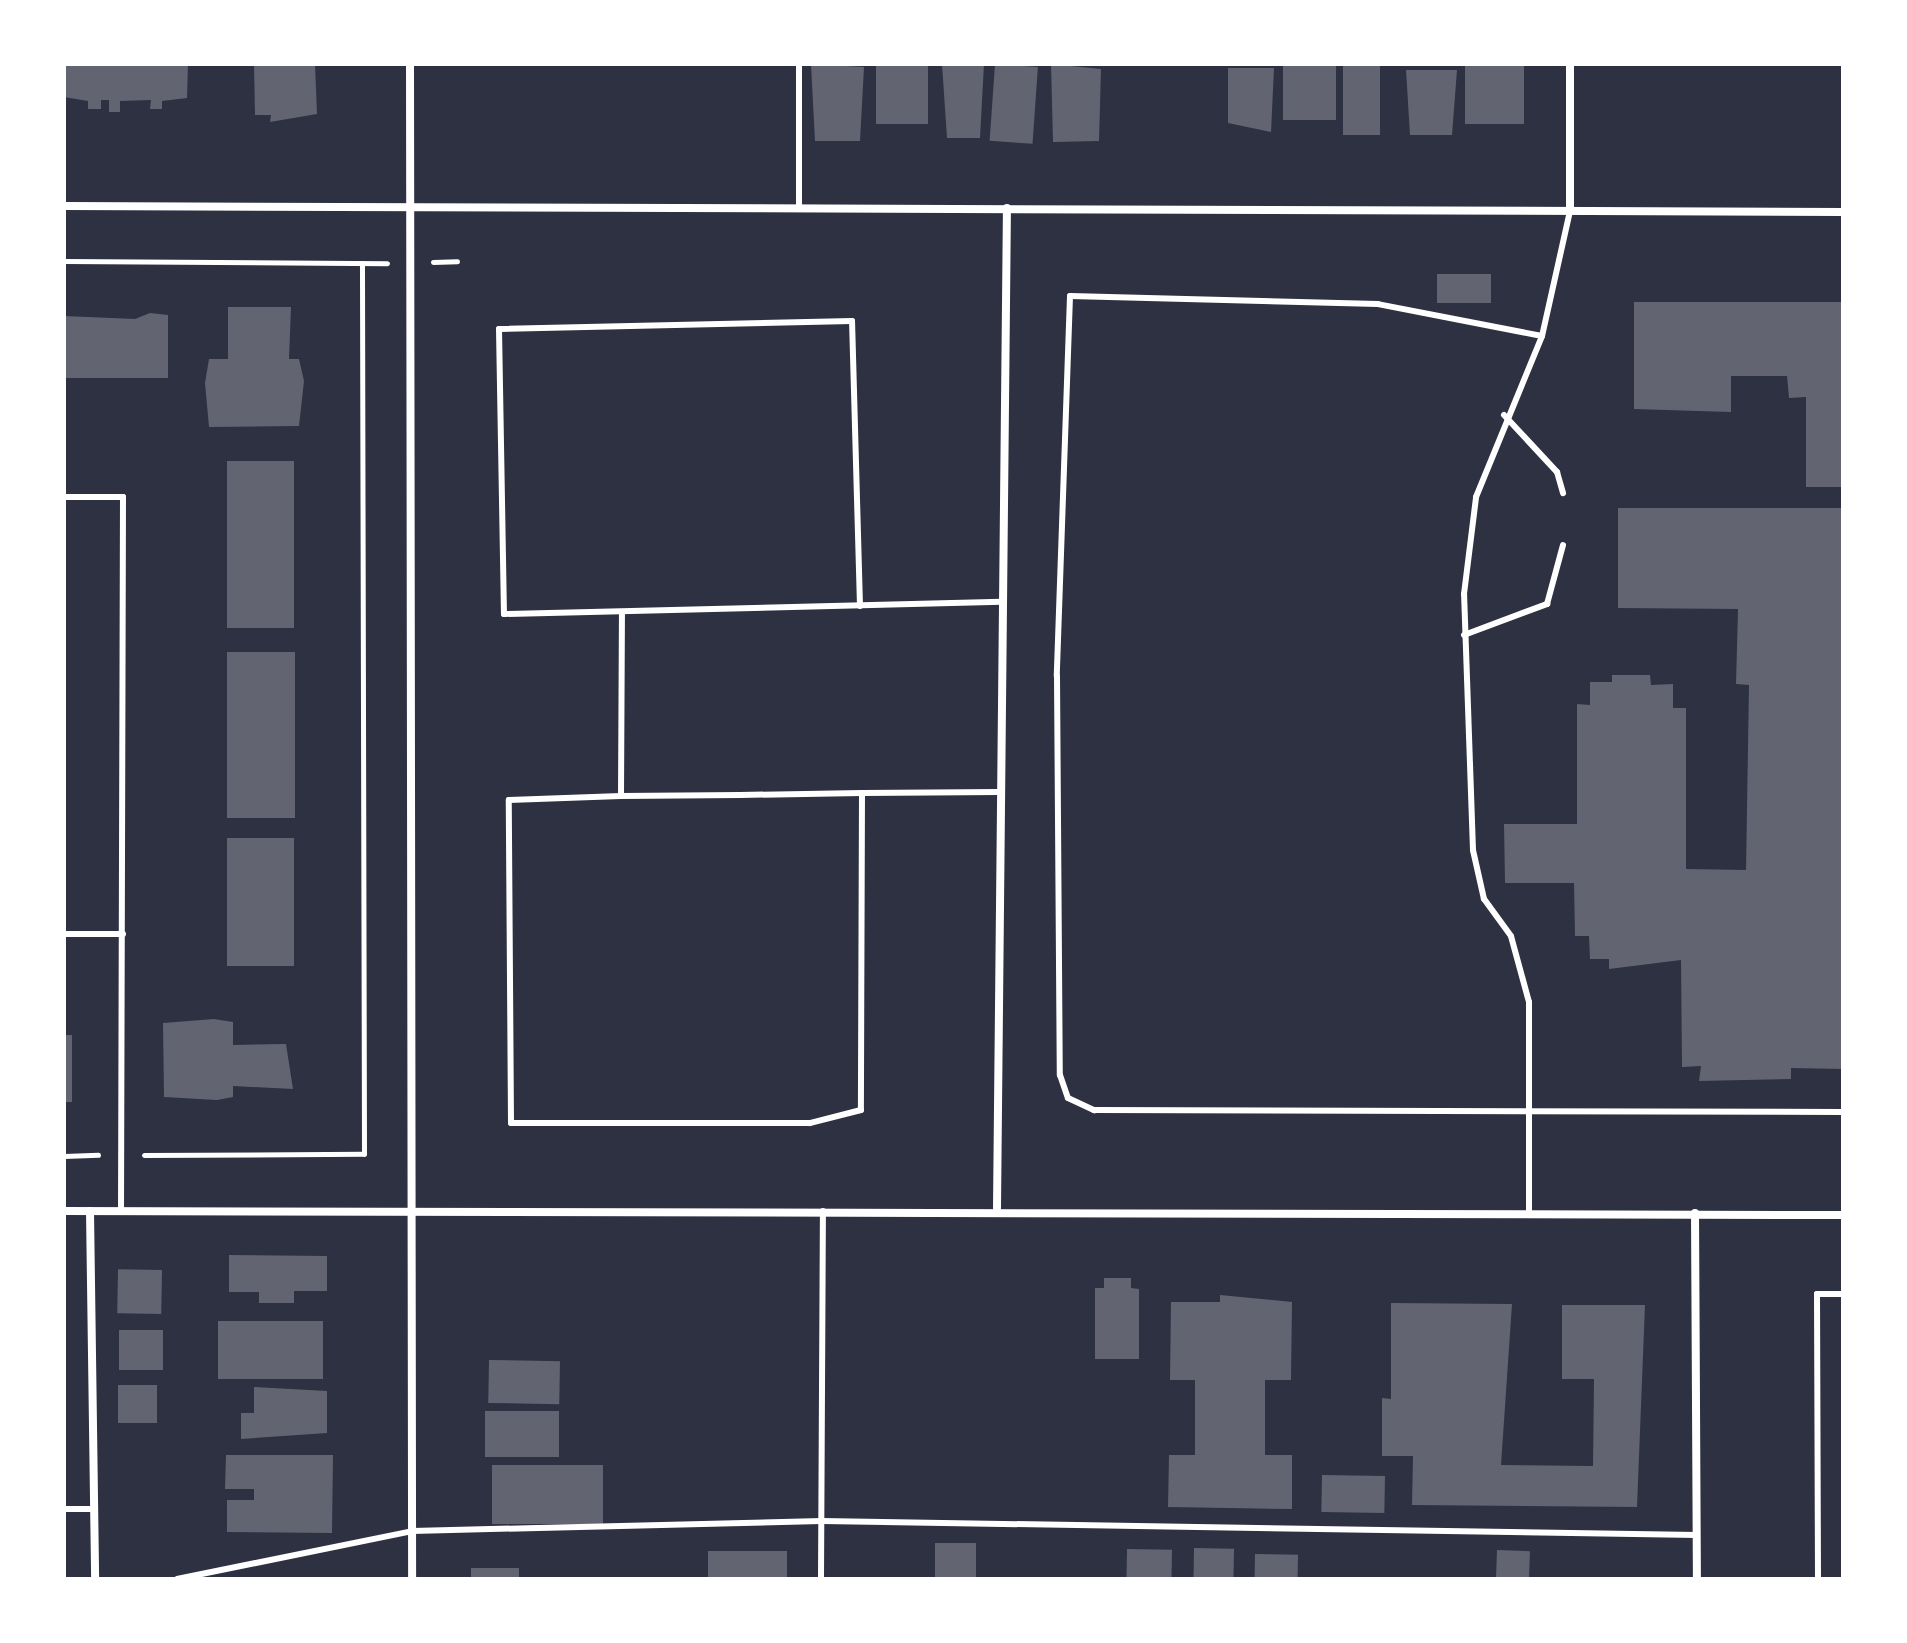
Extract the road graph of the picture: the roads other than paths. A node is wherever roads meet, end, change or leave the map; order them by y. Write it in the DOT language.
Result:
graph roads {
  1 [pos="410,64"];
  2 [pos="799,64"];
  3 [pos="1570,64"];
  4 [pos="64,206"];
  5 [pos="407,207"];
  6 [pos="799,208"];
  7 [pos="1007,208"];
  8 [pos="1570,211"];
  9 [pos="1843,212"];
  10 [pos="1542,336"];
  11 [pos="1504,415"];
  12 [pos="1563,493"];
  13 [pos="64,497"];
  14 [pos="1563,545"];
  15 [pos="1002,602"];
  16 [pos="860,606"];
  17 [pos="622,612"];
  18 [pos="1464,635"];
  19 [pos="1000,792"];
  20 [pos="862,793"];
  21 [pos="621,796"];
  22 [pos="64,934"];
  23 [pos="123,934"];
  24 [pos="1528,1110"];
  25 [pos="1843,1112"];
  26 [pos="997,1208"];
  27 [pos="823,1210"];
  28 [pos="64,1211"];
  29 [pos="90,1211"];
  30 [pos="121,1212"];
  31 [pos="1529,1212"];
  32 [pos="413,1213"];
  33 [pos="1695,1213"];
  34 [pos="1843,1215"];
  35 [pos="1843,1294"];
  36 [pos="64,1509"];
  37 [pos="94,1509"];
  38 [pos="822,1521"];
  39 [pos="412,1531"];
  40 [pos="1697,1535"];
  41 [pos="95,1579"];
  42 [pos="177,1579"];
  43 [pos="412,1579"];
  44 [pos="821,1579"];
  45 [pos="1697,1579"];
  46 [pos="1818,1579"];
  1 -- 5 [label="street"];
  2 -- 6 [label="lane"];
  3 -- 8 [label="street"];
  4 -- 5 [label="street"];
  5 -- 6 [label="street"];
  5 -- 32 [label="street"];
  6 -- 7 [label="street"];
  7 -- 8 [label="street"];
  7 -- 15 [label="street"];
  8 -- 9 [label="street"];
  8 -- 10 [label="lane"];
  10 -- 11 [label="lane"];
  10 -- 24 [label="lane"];
  11 -- 12 [label="lane"];
  11 -- 18 [label="lane"];
  13 -- 23 [label="lane"];
  14 -- 18 [label="lane"];
  15 -- 16 [label="lane"];
  15 -- 19 [label="street"];
  16 -- 17 [label="lane"];
  16 -- 17 [label="lane"];
  17 -- 21 [label="lane"];
  18 -- 24 [label="lane"];
  19 -- 20 [label="lane"];
  19 -- 26 [label="street"];
  20 -- 21 [label="lane"];
  20 -- 21 [label="lane"];
  22 -- 23 [label="lane"];
  23 -- 30 [label="lane"];
  24 -- 25 [label="lane"];
  24 -- 31 [label="lane"];
  26 -- 27 [label="street"];
  26 -- 31 [label="street"];
  27 -- 32 [label="street"];
  27 -- 38 [label="lane"];
  28 -- 29 [label="street"];
  29 -- 30 [label="street"];
  29 -- 37 [label="street"];
  30 -- 32 [label="street"];
  31 -- 33 [label="street"];
  32 -- 39 [label="street"];
  33 -- 34 [label="street"];
  33 -- 40 [label="street"];
  35 -- 46 [label="lane"];
  36 -- 37 [label="lane"];
  37 -- 41 [label="street"];
  38 -- 39 [label="lane"];
  38 -- 40 [label="lane"];
  38 -- 44 [label="lane"];
  39 -- 42 [label="lane"];
  39 -- 43 [label="street"];
  40 -- 45 [label="street"];
}
